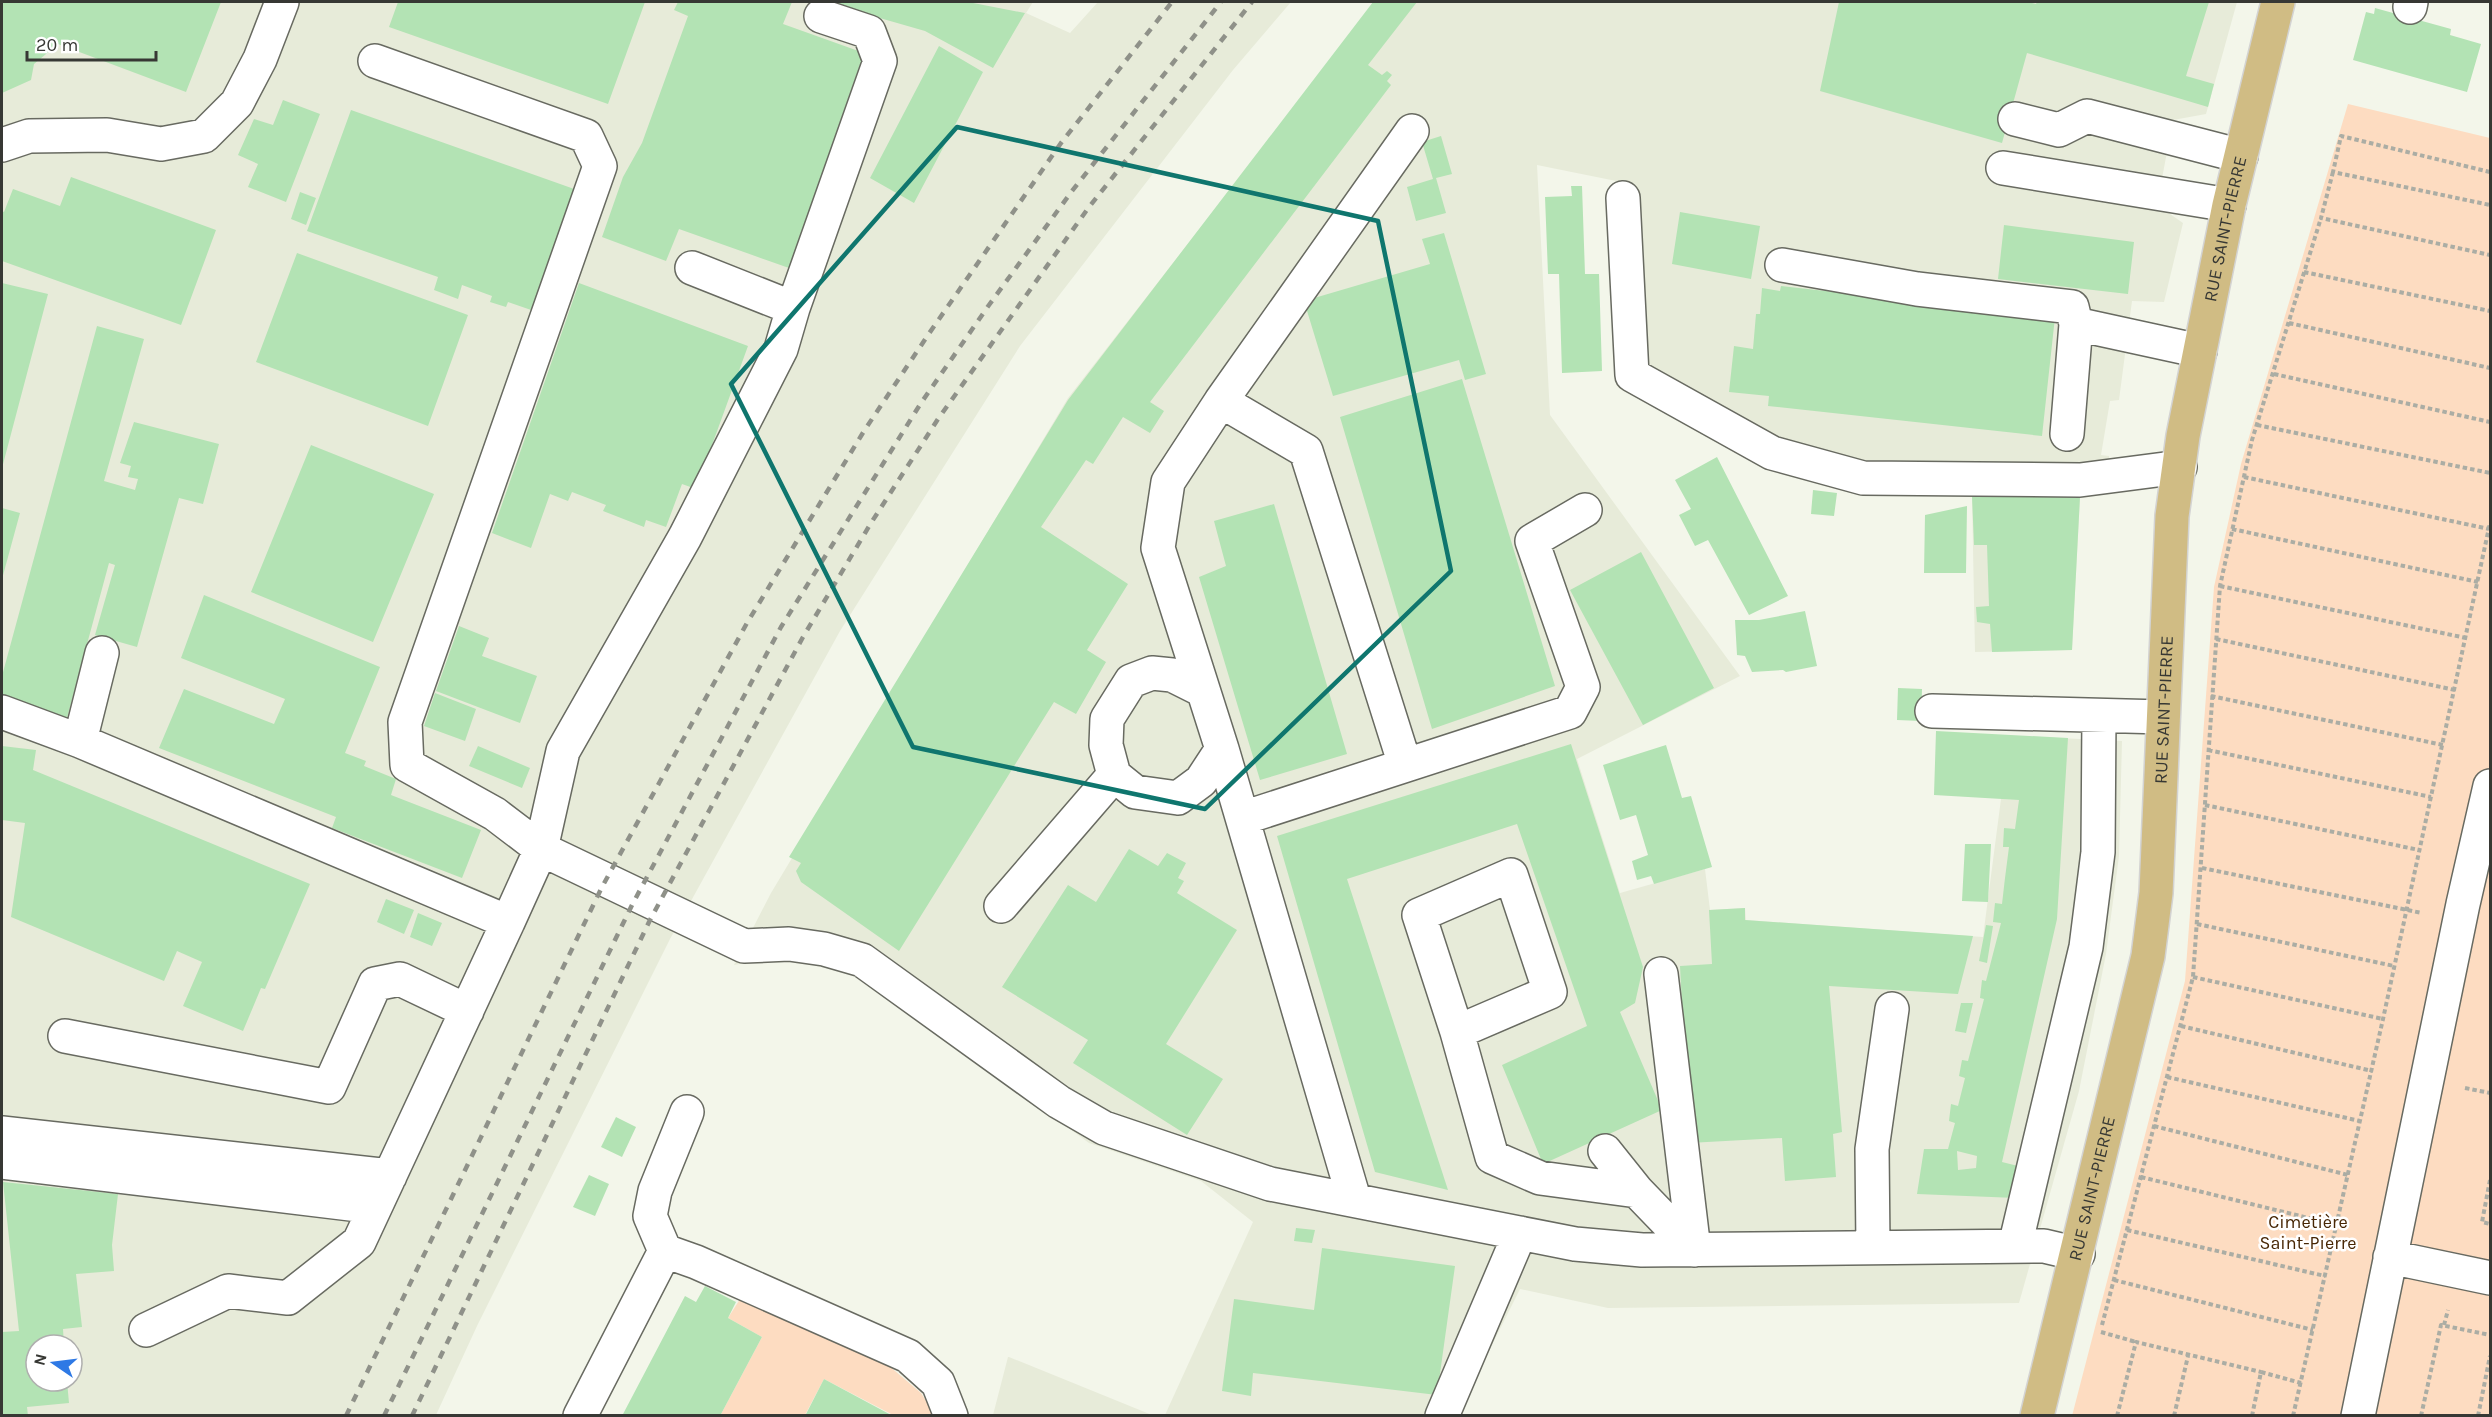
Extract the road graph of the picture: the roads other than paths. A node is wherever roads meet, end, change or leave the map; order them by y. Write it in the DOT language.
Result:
graph roads {
  1 [pos="282,2"];
  2 [pos="2278,2"];
  3 [pos="821,16"];
  4 [pos="375,61"];
  5 [pos="2015,119"];
  6 [pos="1412,131"];
  7 [pos="2,145"];
  8 [pos="2241,156"];
  9 [pos="2003,168"];
  10 [pos="1623,198"];
  11 [pos="2229,205"];
  12 [pos="1782,265"];
  13 [pos="692,268"];
  14 [pos="793,308"];
  15 [pos="2076,324"];
  16 [pos="2200,351"];
  17 [pos="1221,401"];
  18 [pos="2067,434"];
  19 [pos="2180,467"];
  20 [pos="1585,510"];
  21 [pos="102,652"];
  22 [pos="1202,690"];
  23 [pos="1932,711"];
  24 [pos="2,712"];
  25 [pos="2099,716"];
  26 [pos="2163,717"];
  27 [pos="80,741"];
  28 [pos="1222,749"];
  29 [pos="1405,765"];
  30 [pos="1114,775"];
  31 [pos="2490,786"];
  32 [pos="1243,818"];
  33 [pos="541,849"];
  34 [pos="1001,906"];
  35 [pos="2471,912"];
  36 [pos="508,922"];
  37 [pos="1661,974"];
  38 [pos="1892,1009"];
  39 [pos="467,1011"];
  40 [pos="1457,1032"];
  41 [pos="66,1036"];
  42 [pos="687,1112"];
  43 [pos="2,1133"];
  44 [pos="1605,1151"];
  45 [pos="2,1162"];
  46 [pos="390,1176"];
  47 [pos="1637,1191"];
  48 [pos="1354,1199"];
  49 [pos="375,1207"];
  50 [pos="1520,1233"];
  51 [pos="2015,1246"];
  52 [pos="1873,1247"];
  53 [pos="1694,1250"];
  54 [pos="665,1251"];
  55 [pos="2078,1254"];
  56 [pos="2390,1257"];
  57 [pos="2490,1278"];
  58 [pos="147,1330"];
  59 [pos="580,1416"];
  60 [pos="951,1416"];
  61 [pos="1442,1416"];
  62 [pos="2037,1416"];
  63 [pos="2358,1416"];
  1 -- 7 [label="lane"];
  2 -- 8 [label="main road, RUE SAINT-PIERRE"];
  3 -- 14 [label="lane"];
  4 -- 33 [label="lane"];
  5 -- 8 [label="lane"];
  6 -- 17 [label="lane"];
  8 -- 11 [label="main road, RUE SAINT-PIERRE"];
  9 -- 11 [label="lane"];
  10 -- 19 [label="lane"];
  11 -- 16 [label="main road, RUE SAINT-PIERRE"];
  12 -- 15 [label="lane"];
  13 -- 14 [label="lane"];
  14 -- 33 [label="lane"];
  15 -- 16 [label="lane"];
  15 -- 18 [label="lane"];
  16 -- 19 [label="main road, RUE SAINT-PIERRE"];
  17 -- 22 [label="lane"];
  17 -- 29 [label="lane"];
  19 -- 26 [label="main road, RUE SAINT-PIERRE"];
  20 -- 29 [label="lane"];
  21 -- 27 [label="lane"];
  22 -- 28 [label="lane"];
  22 -- 30 [label="lane"];
  23 -- 25 [label="lane"];
  24 -- 27 [label="lane"];
  25 -- 26 [label="lane"];
  25 -- 51 [label="lane"];
  26 -- 55 [label="main road, RUE SAINT-PIERRE"];
  27 -- 36 [label="lane"];
  28 -- 30 [label="lane"];
  28 -- 32 [label="lane"];
  29 -- 32 [label="lane"];
  30 -- 34 [label="lane"];
  31 -- 35 [label="lane"];
  32 -- 48 [label="lane"];
  33 -- 36 [label="lane"];
  33 -- 48 [label="lane"];
  35 -- 56 [label="lane"];
  36 -- 39 [label="lane"];
  37 -- 53 [label="lane"];
  38 -- 52 [label="lane"];
  39 -- 41 [label="lane"];
  39 -- 46 [label="lane"];
  40 -- 40 [label="lane"];
  40 -- 47 [label="lane"];
  42 -- 54 [label="lane"];
  43 -- 46 [label="lane"];
  44 -- 47 [label="lane"];
  45 -- 49 [label="lane"];
  46 -- 49 [label="lane"];
  47 -- 53 [label="lane"];
  48 -- 50 [label="lane"];
  49 -- 58 [label="lane"];
  50 -- 53 [label="lane"];
  50 -- 61 [label="lane"];
  51 -- 52 [label="lane"];
  51 -- 55 [label="lane"];
  52 -- 53 [label="lane"];
  54 -- 59 [label="lane"];
  54 -- 60 [label="lane"];
  55 -- 62 [label="main road, RUE SAINT-PIERRE"];
  56 -- 57 [label="lane"];
  56 -- 63 [label="lane"];
}
